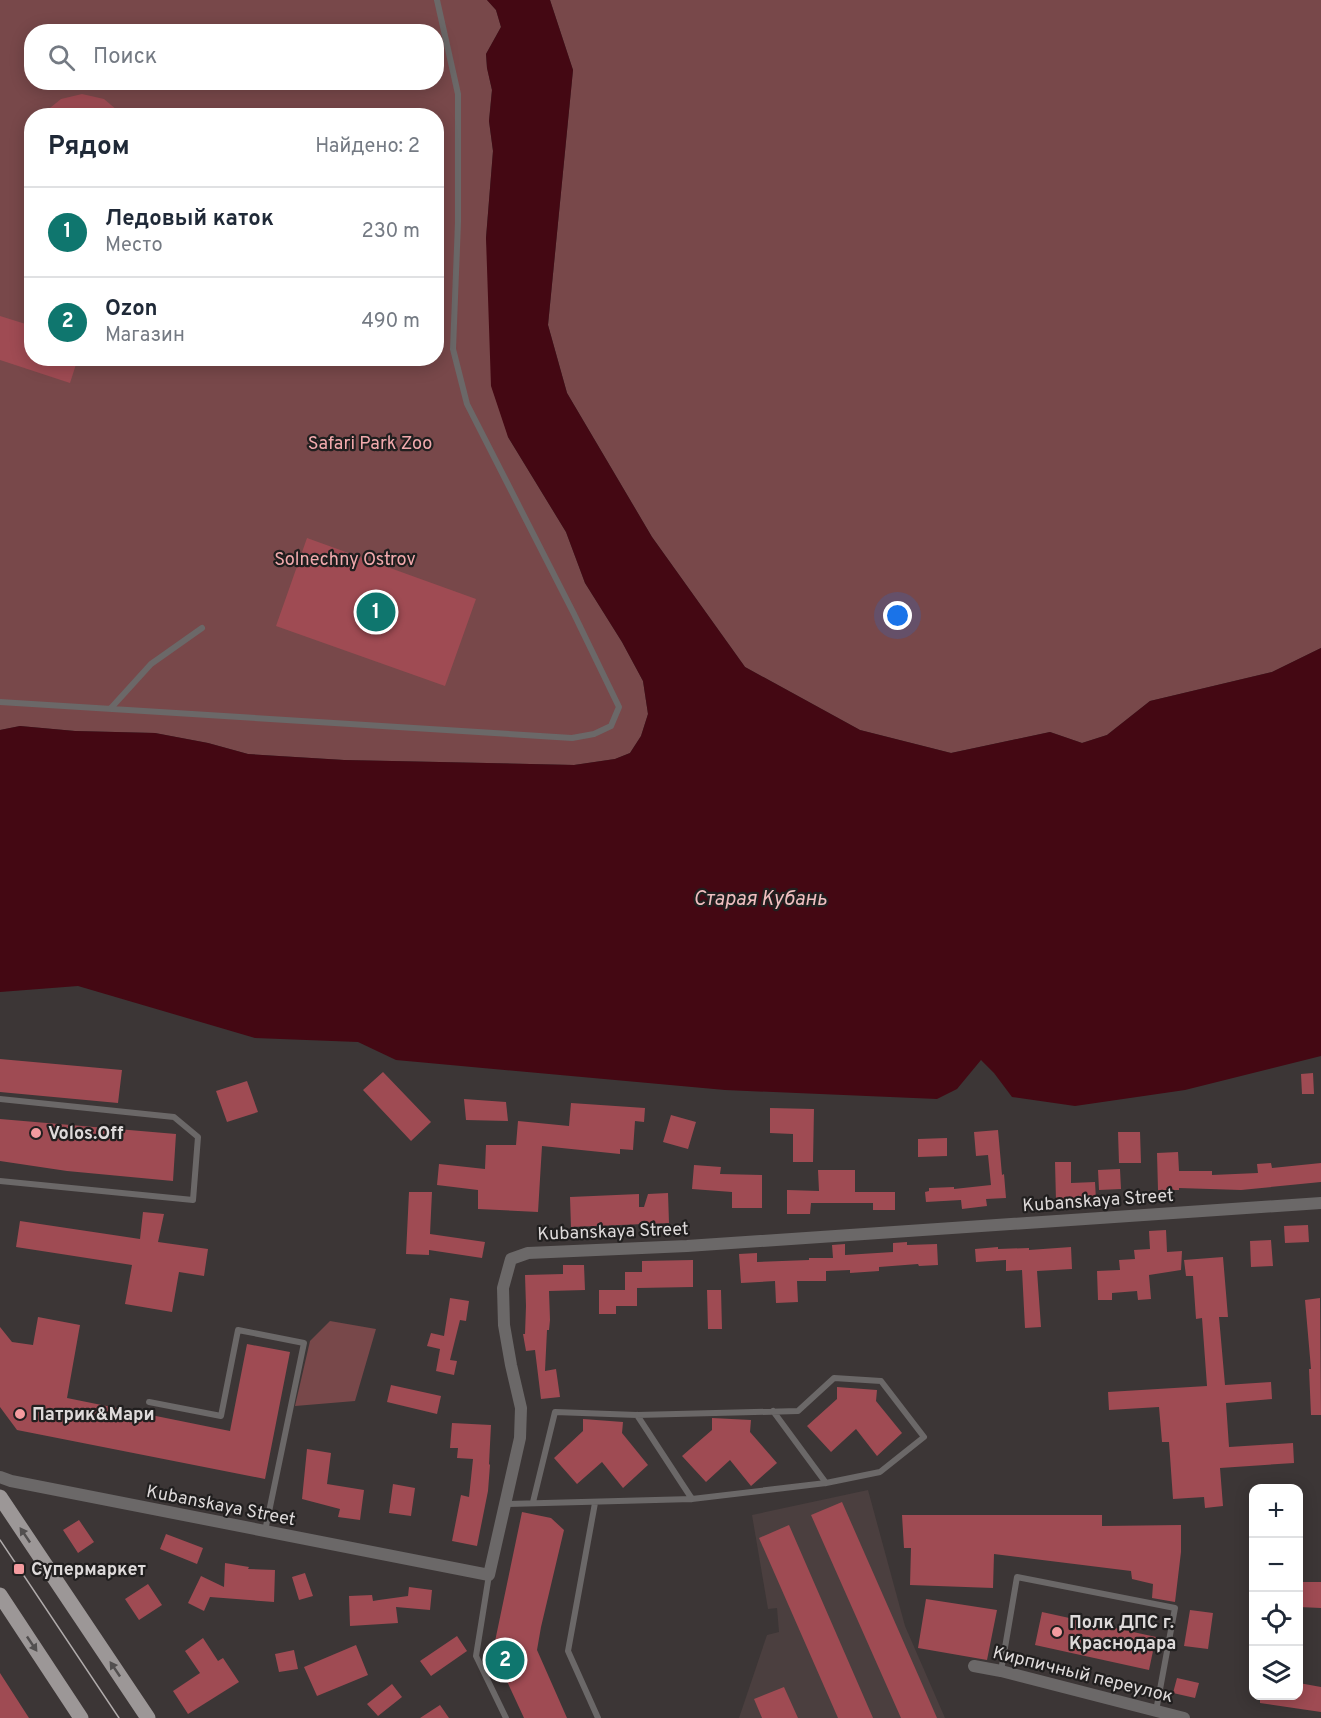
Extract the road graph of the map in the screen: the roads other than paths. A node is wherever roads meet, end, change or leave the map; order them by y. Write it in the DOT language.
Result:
graph roads {
  1 [pos="436,0"];
  2 [pos="442,24"];
  3 [pos="444,34"];
  4 [pos="202,628"];
  5 [pos="0,702"];
  6 [pos="111,708"];
  7 [pos="0,1099"];
  8 [pos="0,1181"];
  9 [pos="1321,1203"];
  10 [pos="149,1402"];
  11 [pos="773,1412"];
  12 [pos="637,1415"];
  13 [pos="0,1477"];
  14 [pos="826,1483"];
  15 [pos="0,1497"];
  16 [pos="692,1499"];
  17 [pos="533,1502"];
  18 [pos="595,1503"];
  19 [pos="506,1504"];
  20 [pos="265,1532"];
  21 [pos="489,1575"];
  22 [pos="0,1595"];
  23 [pos="974,1666"];
  24 [pos="1001,1671"];
  25 [pos="1156,1711"];
  26 [pos="81,1718"];
  27 [pos="148,1718"];
  28 [pos="506,1718"];
  29 [pos="598,1718"];
  30 [pos="1184,1718"];
  1 -- 2 [label="lane"];
  3 -- 6 [label="lane"];
  4 -- 6 [label="lane"];
  5 -- 6 [label="lane"];
  7 -- 8 [label="lane"];
  9 -- 19 [label="street, Kubanskaya Street"];
  10 -- 20 [label="lane"];
  11 -- 12 [label="lane"];
  11 -- 14 [label="lane"];
  11 -- 14 [label="lane"];
  12 -- 16 [label="lane"];
  12 -- 17 [label="lane"];
  13 -- 20 [label="street, Kubanskaya Street"];
  14 -- 16 [label="lane"];
  27 -- 15 [label="main road, one-way"];
  16 -- 18 [label="lane"];
  17 -- 18 [label="lane"];
  17 -- 19 [label="lane"];
  18 -- 29 [label="lane"];
  19 -- 21 [label="street, Kubanskaya Street"];
  20 -- 21 [label="street, Kubanskaya Street"];
  21 -- 28 [label="lane"];
  22 -- 26 [label="main road, one-way"];
  23 -- 24 [label="street, Кирпичный переулок"];
  24 -- 25 [label="street, Кирпичный переулок"];
  24 -- 25 [label="lane"];
  25 -- 30 [label="street, Кирпичный переулок"];
}
